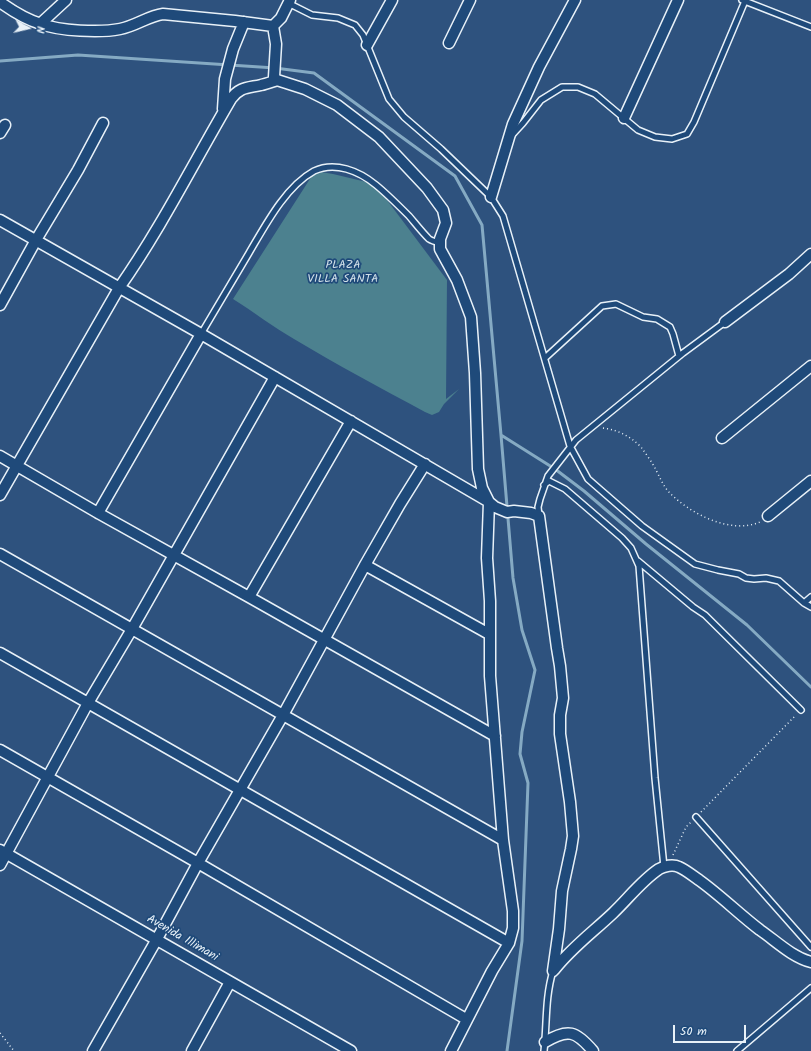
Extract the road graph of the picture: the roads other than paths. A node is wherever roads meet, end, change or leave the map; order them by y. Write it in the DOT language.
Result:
graph roads {
  1 [pos="66,0"];
  2 [pos="392,0"];
  3 [pos="470,0"];
  4 [pos="575,0"];
  5 [pos="678,0"];
  6 [pos="743,1"];
  7 [pos="0,2"];
  8 [pos="289,2"];
  9 [pos="244,22"];
  10 [pos="40,24"];
  11 [pos="273,26"];
  12 [pos="811,27"];
  13 [pos="449,43"];
  14 [pos="367,45"];
  15 [pos="277,80"];
  16 [pos="223,113"];
  17 [pos="624,118"];
  18 [pos="103,123"];
  19 [pos="509,137"];
  20 [pos="490,197"];
  21 [pos="0,220"];
  22 [pos="36,240"];
  23 [pos="440,243"];
  24 [pos="811,254"];
  25 [pos="119,288"];
  26 [pos="0,305"];
  27 [pos="725,322"];
  28 [pos="201,334"];
  29 [pos="679,356"];
  30 [pos="545,358"];
  31 [pos="811,366"];
  32 [pos="275,377"];
  33 [pos="351,421"];
  34 [pos="722,438"];
  35 [pos="570,446"];
  36 [pos="0,456"];
  37 [pos="425,464"];
  38 [pos="16,465"];
  39 [pos="811,481"];
  40 [pos="544,485"];
  41 [pos="0,495"];
  42 [pos="489,502"];
  43 [pos="98,513"];
  44 [pos="539,516"];
  45 [pos="768,516"];
  46 [pos="0,554"];
  47 [pos="174,556"];
  48 [pos="637,560"];
  49 [pos="365,565"];
  50 [pos="249,597"];
  51 [pos="811,597"];
  52 [pos="804,602"];
  53 [pos="811,607"];
  54 [pos="132,629"];
  55 [pos="489,634"];
  56 [pos="324,640"];
  57 [pos="0,653"];
  58 [pos="88,703"];
  59 [pos="801,710"];
  60 [pos="283,715"];
  61 [pos="495,736"];
  62 [pos="0,750"];
  63 [pos="47,777"];
  64 [pos="240,789"];
  65 [pos="696,817"];
  66 [pos="503,840"];
  67 [pos="3,852"];
  68 [pos="198,863"];
  69 [pos="0,865"];
  70 [pos="666,866"];
  71 [pos="157,939"];
  72 [pos="509,943"];
  73 [pos="811,948"];
  74 [pos="811,962"];
  75 [pos="553,971"];
  76 [pos="230,982"];
  77 [pos="811,988"];
  78 [pos="466,1019"];
  79 [pos="544,1047"];
  80 [pos="93,1051"];
  81 [pos="192,1051"];
  82 [pos="351,1051"];
  83 [pos="451,1051"];
  84 [pos="593,1051"];
  85 [pos="737,1051"];
  1 -- 10 [label="street"];
  2 -- 14 [label="street"];
  3 -- 13 [label="street"];
  4 -- 19 [label="street"];
  5 -- 17 [label="street"];
  6 -- 12 [label="lane"];
  6 -- 17 [label="lane"];
  7 -- 10 [label="street"];
  8 -- 11 [label="street"];
  8 -- 14 [label="lane"];
  9 -- 10 [label="street"];
  9 -- 11 [label="street"];
  9 -- 16 [label="street"];
  11 -- 15 [label="street"];
  14 -- 20 [label="lane"];
  15 -- 16 [label="street"];
  15 -- 23 [label="street"];
  16 -- 25 [label="street"];
  17 -- 19 [label="lane"];
  18 -- 22 [label="street"];
  19 -- 20 [label="street"];
  20 -- 30 [label="lane"];
  21 -- 22 [label="street"];
  22 -- 25 [label="street"];
  22 -- 26 [label="street"];
  23 -- 28 [label="lane"];
  23 -- 42 [label="street"];
  24 -- 27 [label="street"];
  25 -- 28 [label="street"];
  25 -- 38 [label="street"];
  27 -- 29 [label="lane"];
  28 -- 32 [label="street"];
  28 -- 43 [label="street"];
  29 -- 30 [label="lane"];
  29 -- 35 [label="lane"];
  30 -- 35 [label="lane"];
  31 -- 34 [label="street"];
  32 -- 33 [label="street"];
  32 -- 47 [label="street"];
  33 -- 37 [label="street"];
  33 -- 50 [label="street"];
  35 -- 40 [label="lane"];
  35 -- 52 [label="lane"];
  36 -- 38 [label="street"];
  37 -- 42 [label="street"];
  37 -- 49 [label="street"];
  38 -- 41 [label="street"];
  38 -- 43 [label="street"];
  39 -- 45 [label="street"];
  40 -- 44 [label="lane"];
  40 -- 48 [label="lane"];
  42 -- 44 [label="street"];
  42 -- 55 [label="street"];
  43 -- 47 [label="street"];
  44 -- 75 [label="street"];
  46 -- 54 [label="street"];
  47 -- 50 [label="street"];
  47 -- 54 [label="street"];
  48 -- 59 [label="lane"];
  48 -- 70 [label="lane"];
  49 -- 55 [label="street"];
  49 -- 56 [label="street"];
  50 -- 56 [label="street"];
  51 -- 52 [label="lane"];
  52 -- 53 [label="lane"];
  54 -- 58 [label="street"];
  54 -- 60 [label="street"];
  55 -- 61 [label="street"];
  56 -- 60 [label="street"];
  56 -- 61 [label="street"];
  57 -- 58 [label="street"];
  58 -- 63 [label="street"];
  58 -- 64 [label="street"];
  60 -- 64 [label="street"];
  60 -- 66 [label="street"];
  61 -- 66 [label="street"];
  62 -- 63 [label="street"];
  63 -- 67 [label="street"];
  63 -- 68 [label="street"];
  64 -- 68 [label="street"];
  64 -- 72 [label="street"];
  65 -- 73 [label="lane"];
  66 -- 72 [label="street"];
  67 -- 69 [label="street"];
  67 -- 71 [label="street, Avenida Illimani"];
  68 -- 71 [label="street"];
  68 -- 78 [label="street"];
  70 -- 74 [label="street"];
  70 -- 75 [label="street"];
  71 -- 76 [label="street, Avenida Illimani"];
  71 -- 80 [label="street"];
  72 -- 78 [label="street"];
  75 -- 79 [label="lane"];
  76 -- 81 [label="street"];
  76 -- 82 [label="street, Avenida Illimani"];
  77 -- 85 [label="lane"];
  78 -- 83 [label="street"];
  79 -- 84 [label="street"];
}
